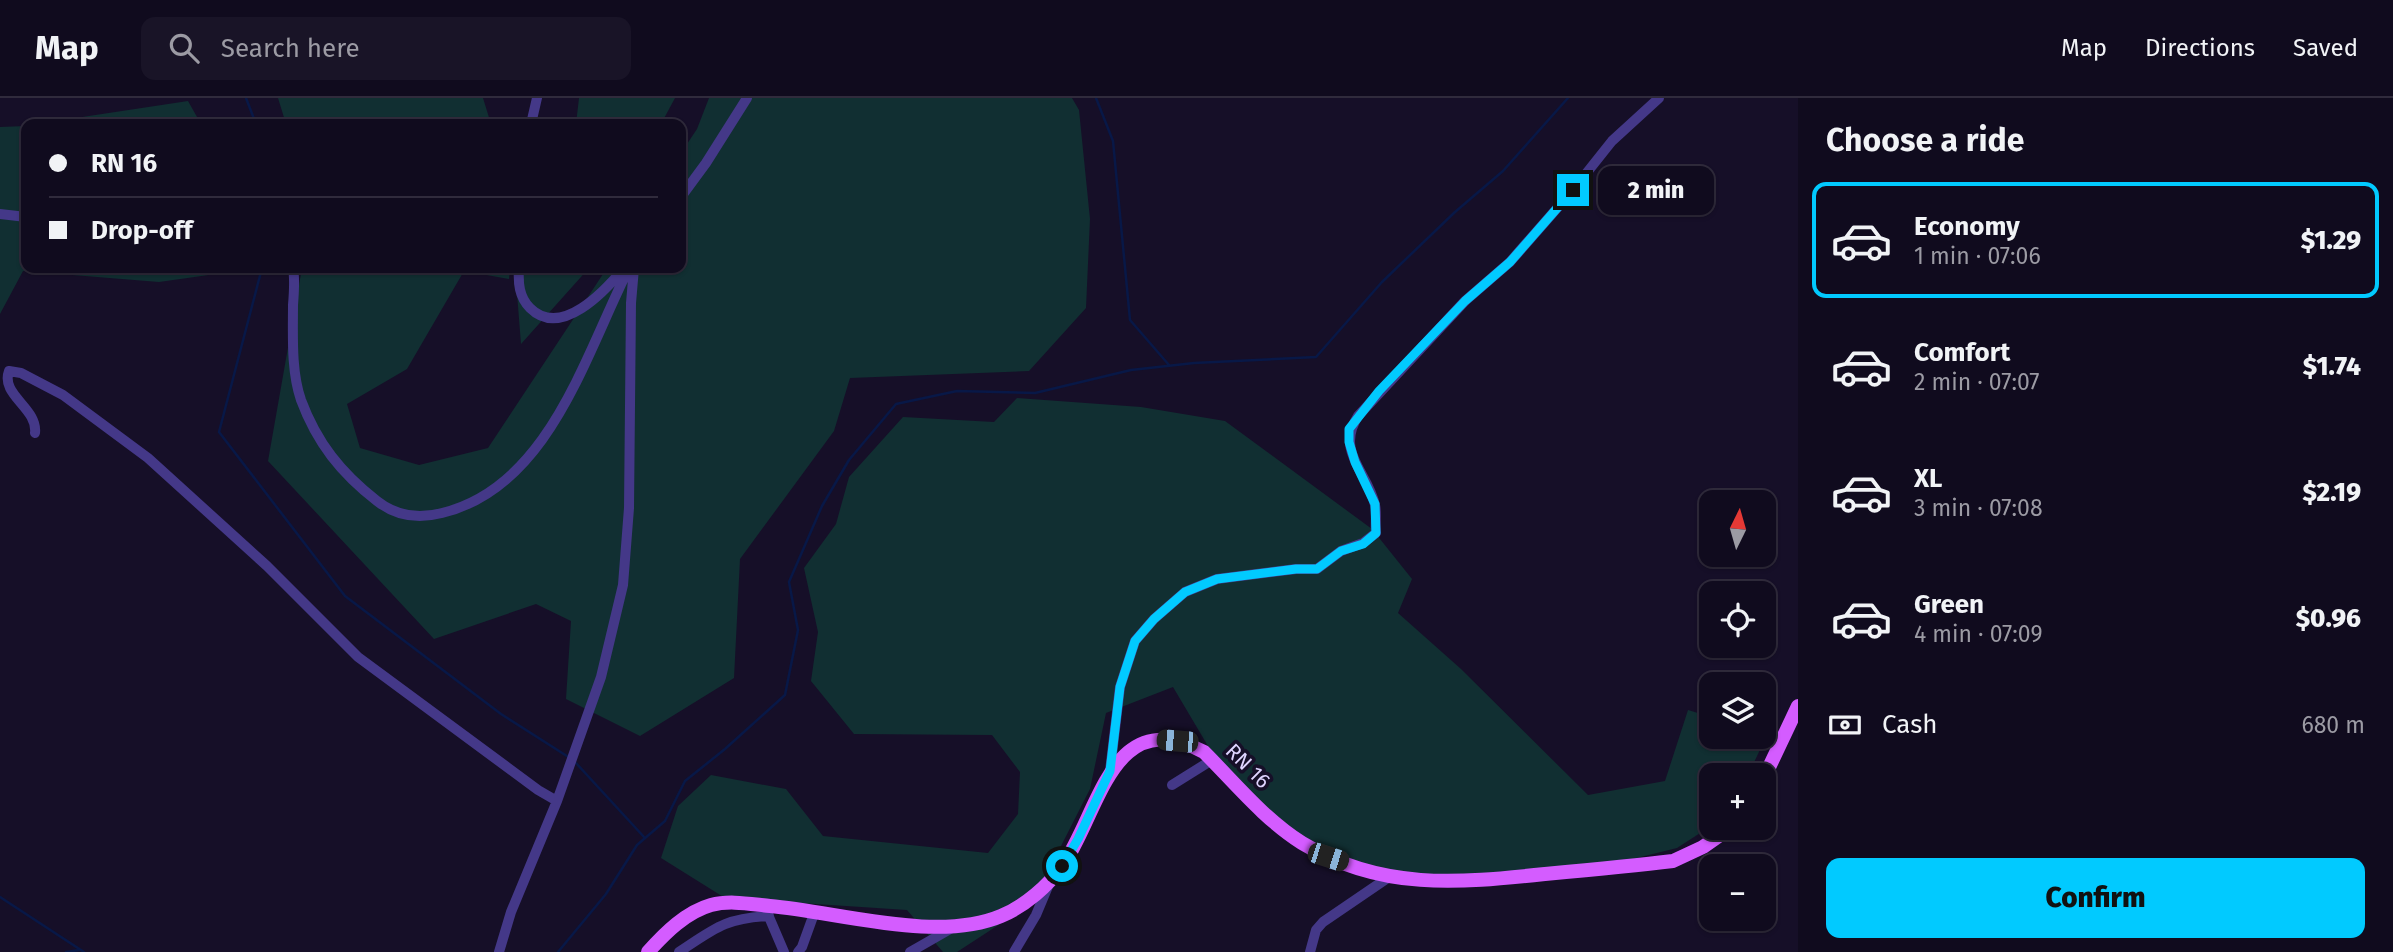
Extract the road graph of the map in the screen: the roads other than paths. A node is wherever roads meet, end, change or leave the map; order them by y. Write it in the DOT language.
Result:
graph roads {
  1 [pos="537,98"];
  2 [pos="747,98"];
  3 [pos="1659,98"];
  4 [pos="532,119"];
  5 [pos="686,190"];
  6 [pos="0,214"];
  7 [pos="21,216"];
  8 [pos="293,273"];
  9 [pos="519,273"];
  10 [pos="621,273"];
  11 [pos="624,273"];
  12 [pos="634,273"];
  13 [pos="35,433"];
  14 [pos="1798,706"];
  15 [pos="1212,760"];
  16 [pos="1771,763"];
  17 [pos="1110,771"];
  18 [pos="1172,785"];
  19 [pos="557,801"];
  20 [pos="1713,840"];
  21 [pos="1389,877"];
  22 [pos="1050,881"];
  23 [pos="766,911"];
  24 [pos="815,911"];
  25 [pos="954,926"];
  26 [pos="499,952"];
  27 [pos="648,952"];
  28 [pos="679,952"];
  29 [pos="784,952"];
  30 [pos="798,952"];
  31 [pos="910,952"];
  32 [pos="1014,952"];
  33 [pos="1310,952"];
  1 -- 4 [label="street"];
  2 -- 5 [label="street"];
  3 -- 17 [label="street"];
  6 -- 7 [label="street"];
  8 -- 11 [label="street"];
  9 -- 10 [label="street"];
  12 -- 19 [label="street"];
  13 -- 19 [label="street"];
  14 -- 16 [label="main road"];
  15 -- 17 [label="main road, RN 16 / RN 16"];
  15 -- 18 [label="street"];
  15 -- 21 [label="main road, RN 16 / RN 16"];
  17 -- 22 [label="main road, RN 16 / RN 16"];
  19 -- 26 [label="street"];
  20 -- 21 [label="main road, RN 16 / RN 16"];
  21 -- 33 [label="street"];
  22 -- 25 [label="main road, RN 16 / RN 16"];
  22 -- 32 [label="street"];
  23 -- 24 [label="main road, RN 16 / RN 16"];
  23 -- 27 [label="main road, RN 16 / RN 16"];
  23 -- 28 [label="street"];
  23 -- 29 [label="street"];
  24 -- 25 [label="main road, RN 16 / RN 16"];
  24 -- 30 [label="street"];
  25 -- 31 [label="street"];
}
